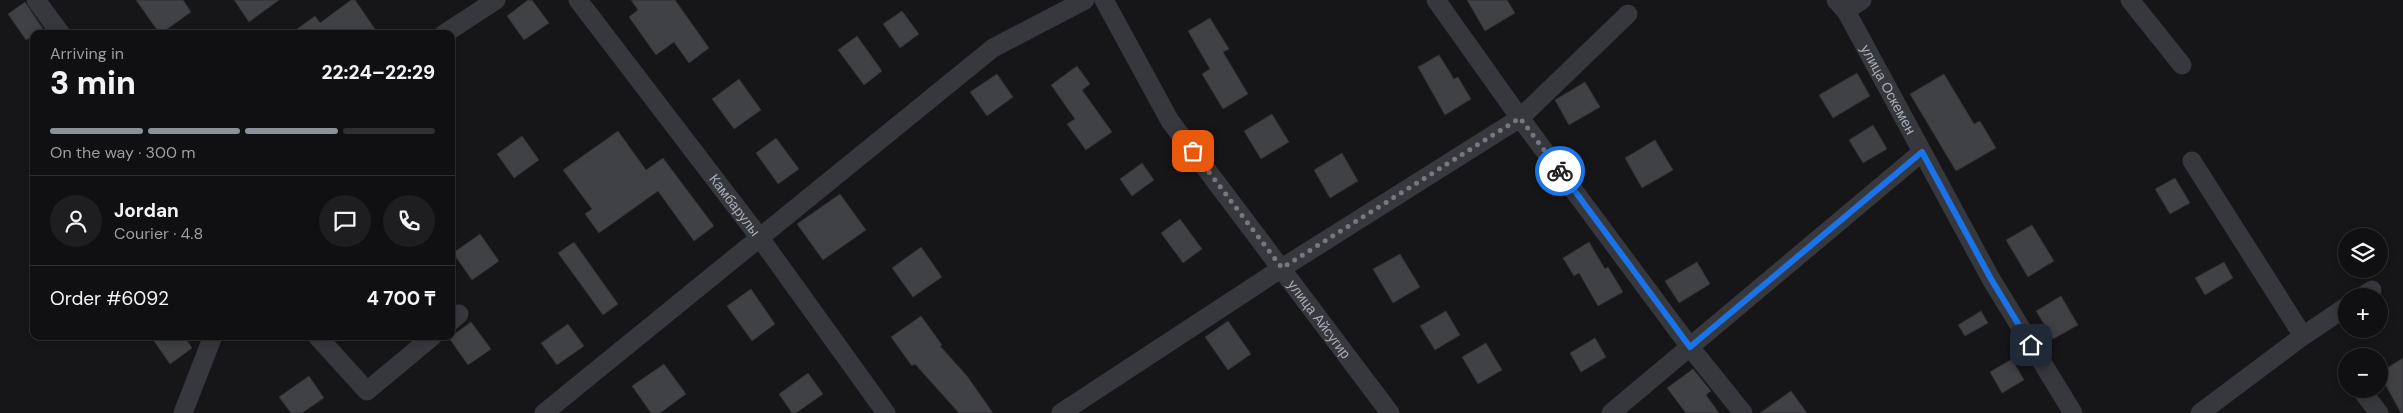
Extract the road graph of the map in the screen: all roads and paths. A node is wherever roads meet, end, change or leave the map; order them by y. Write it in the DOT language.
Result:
graph roads {
  1 [pos="36,0"];
  2 [pos="496,0"];
  3 [pos="578,0"];
  4 [pos="1085,0"];
  5 [pos="1104,0"];
  6 [pos="1436,0"];
  7 [pos="1862,0"];
  8 [pos="2130,0"];
  9 [pos="1841,6"];
  10 [pos="1628,14"];
  11 [pos="58,30"];
  12 [pos="450,30"];
  13 [pos="2182,65"];
  14 [pos="1520,118"];
  15 [pos="1922,152"];
  16 [pos="2192,161"];
  17 [pos="760,238"];
  18 [pos="1282,268"];
  19 [pos="2338,312"];
  20 [pos="2303,336"];
  21 [pos="211,340"];
  22 [pos="321,340"];
  23 [pos="428,340"];
  24 [pos="1690,347"];
  25 [pos="2367,398"];
  26 [pos="183,413"];
  27 [pos="544,413"];
  28 [pos="886,413"];
  29 [pos="1061,413"];
  30 [pos="1390,413"];
  31 [pos="1611,413"];
  32 [pos="1743,413"];
  33 [pos="2073,413"];
  34 [pos="2200,413"];
  35 [pos="2379,413"];
  1 -- 11 [label="street"];
  2 -- 12 [label="street"];
  3 -- 17 [label="street, Камбарулы"];
  4 -- 17 [label="street"];
  5 -- 18 [label="street, улица Айсугир"];
  6 -- 14 [label="street"];
  7 -- 9 [label="street"];
  8 -- 13 [label="street"];
  9 -- 15 [label="street, улица Оскемен"];
  10 -- 14 [label="street"];
  14 -- 18 [label="street"];
  14 -- 24 [label="street"];
  15 -- 24 [label="street"];
  15 -- 33 [label="street, улица Оскемен"];
  16 -- 20 [label="street"];
  17 -- 27 [label="street"];
  17 -- 28 [label="street, Камбарулы"];
  18 -- 29 [label="street"];
  18 -- 30 [label="street, улица Айсугир"];
  19 -- 20 [label="street"];
  20 -- 34 [label="street"];
  21 -- 26 [label="street"];
  22 -- 23 [label="street"];
  24 -- 31 [label="street"];
  24 -- 32 [label="street"];
  25 -- 35 [label="street"];
}
